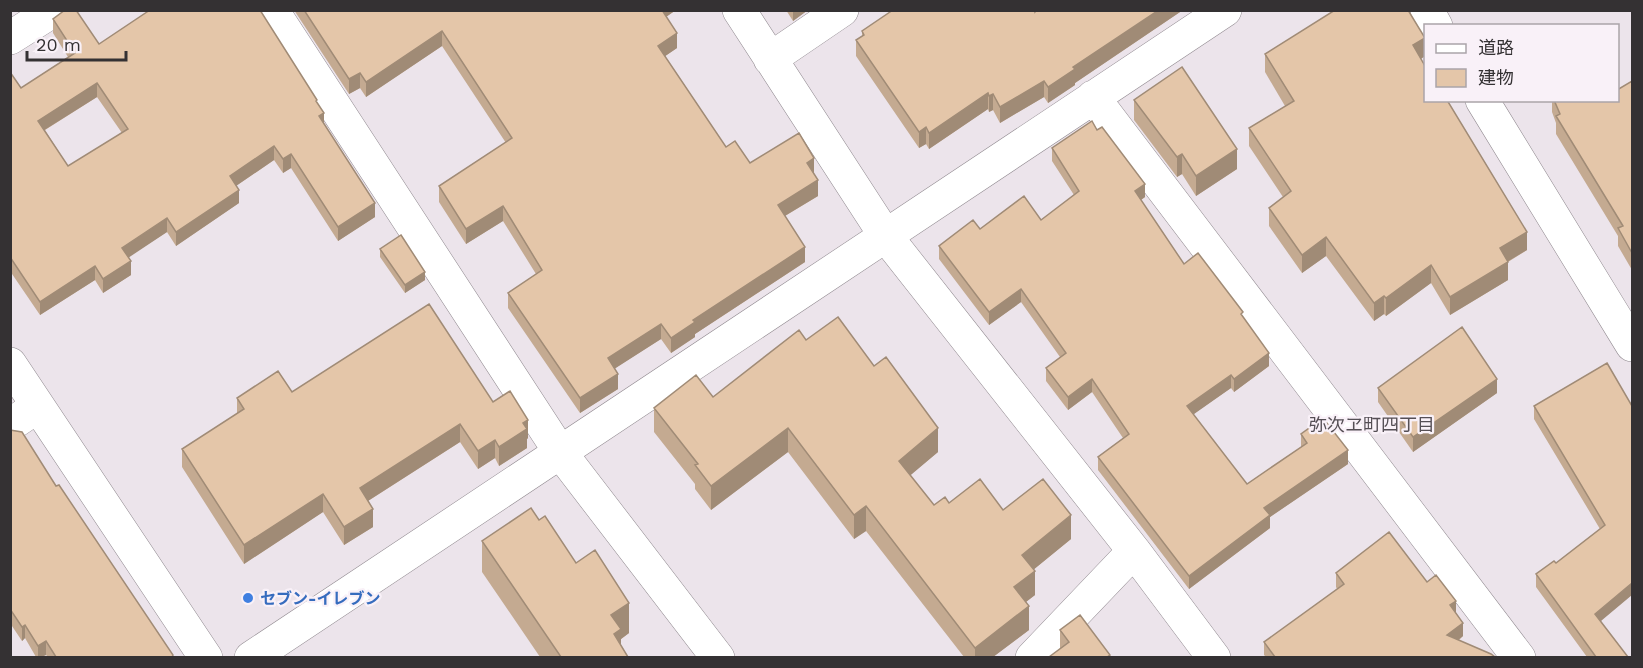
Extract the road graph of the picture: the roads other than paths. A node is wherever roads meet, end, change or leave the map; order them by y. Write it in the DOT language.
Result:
graph roads {
  1 [pos="54,10"];
  2 [pos="272,10"];
  3 [pos="739,10"];
  4 [pos="842,10"];
  5 [pos="1225,10"];
  6 [pos="1427,10"];
  7 [pos="1435,24"];
  8 [pos="10,38"];
  9 [pos="770,59"];
  10 [pos="1093,97"];
  11 [pos="1483,102"];
  12 [pos="885,235"];
  13 [pos="1632,345"];
  14 [pos="10,364"];
  15 [pos="38,406"];
  16 [pos="10,425"];
  17 [pos="560,452"];
  18 [pos="1134,551"];
  19 [pos="206,657"];
  20 [pos="251,657"];
  21 [pos="718,657"];
  22 [pos="1032,657"];
  23 [pos="1214,657"];
  24 [pos="1519,657"];
  1 -- 8 [label="street"];
  2 -- 17 [label="street"];
  3 -- 9 [label="street"];
  4 -- 9 [label="street"];
  5 -- 10 [label="street"];
  6 -- 7 [label="street"];
  9 -- 12 [label="street"];
  10 -- 12 [label="street"];
  10 -- 24 [label="street"];
  11 -- 13 [label="street"];
  12 -- 17 [label="street"];
  12 -- 18 [label="street"];
  14 -- 15 [label="street"];
  15 -- 16 [label="street"];
  15 -- 19 [label="street"];
  17 -- 20 [label="street"];
  17 -- 21 [label="street"];
  18 -- 22 [label="street"];
  18 -- 23 [label="street"];
}
